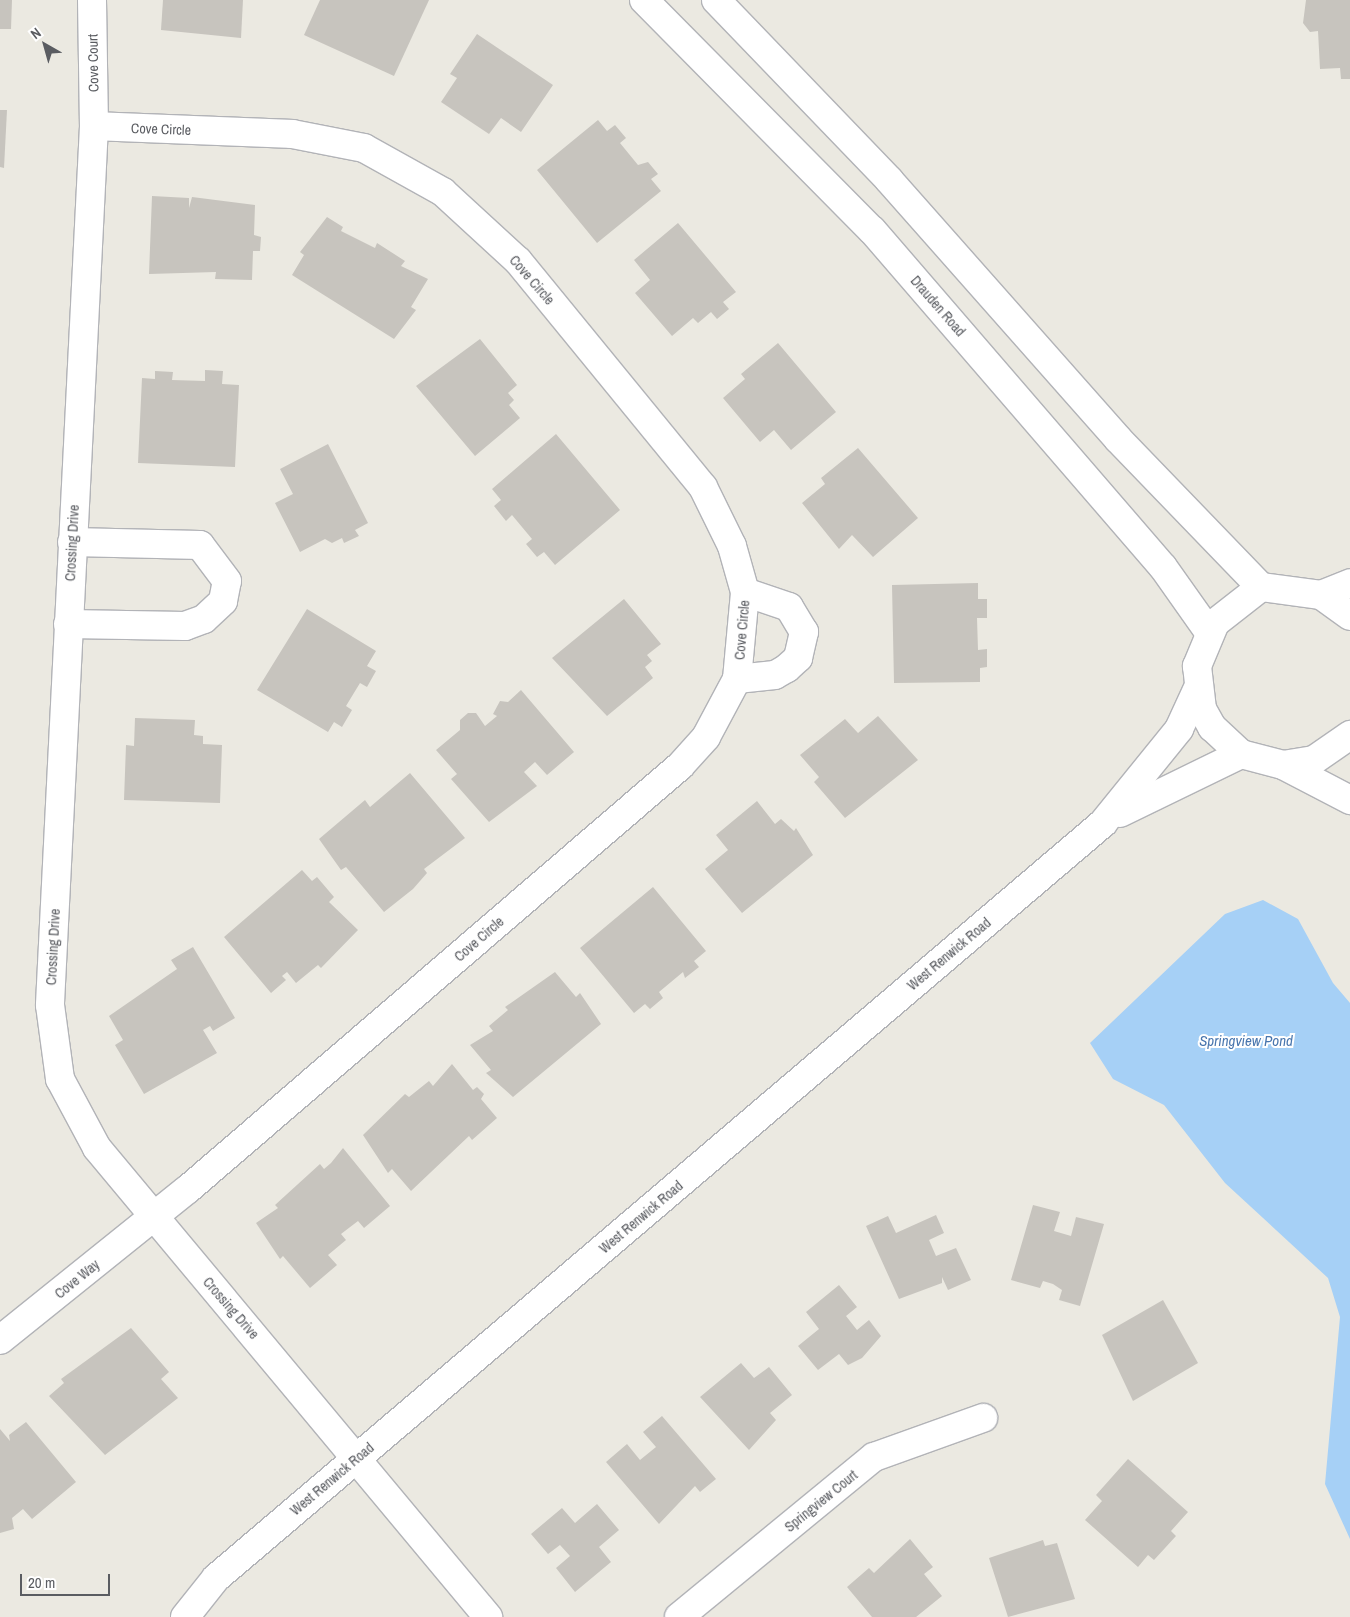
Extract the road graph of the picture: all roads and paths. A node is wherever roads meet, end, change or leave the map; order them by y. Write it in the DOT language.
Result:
graph roads {
  1 [pos="92,0"];
  2 [pos="644,0"];
  3 [pos="716,0"];
  4 [pos="94,126"];
  5 [pos="72,542"];
  6 [pos="1350,583"];
  7 [pos="1261,587"];
  8 [pos="745,592"];
  9 [pos="1321,595"];
  10 [pos="1350,616"];
  11 [pos="68,624"];
  12 [pos="1209,632"];
  13 [pos="737,679"];
  14 [pos="1197,690"];
  15 [pos="1350,735"];
  16 [pos="1241,754"];
  17 [pos="1283,765"];
  18 [pos="1350,800"];
  19 [pos="1103,822"];
  20 [pos="153,1217"];
  21 [pos="0,1340"];
  22 [pos="983,1418"];
  23 [pos="359,1458"];
  24 [pos="185,1617"];
  25 [pos="488,1617"];
  26 [pos="679,1617"];
  1 -- 4 [label="street, Cove Court"];
  2 -- 12 [label="street, Drauden Road"];
  3 -- 7 [label="street"];
  4 -- 5 [label="street, Crossing Drive"];
  4 -- 8 [label="street, Cove Circle"];
  5 -- 11 [label="street, Crossing Drive"];
  5 -- 11 [label="street"];
  6 -- 9 [label="street"];
  7 -- 9 [label="street"];
  7 -- 12 [label="street"];
  8 -- 13 [label="street, Cove Circle"];
  8 -- 13 [label="street"];
  9 -- 10 [label="street"];
  11 -- 20 [label="street, Crossing Drive"];
  12 -- 14 [label="street"];
  13 -- 20 [label="street, Cove Circle"];
  14 -- 16 [label="street"];
  14 -- 19 [label="street, West Renwick Road"];
  15 -- 17 [label="street"];
  16 -- 17 [label="street"];
  16 -- 19 [label="street, West Renwick Road"];
  17 -- 18 [label="street"];
  19 -- 23 [label="street, West Renwick Road"];
  20 -- 21 [label="street, Cove Way"];
  20 -- 23 [label="street, Crossing Drive"];
  22 -- 26 [label="street, Springview Court"];
  23 -- 24 [label="street, West Renwick Road"];
  23 -- 25 [label="street, Crossing Drive"];
}
